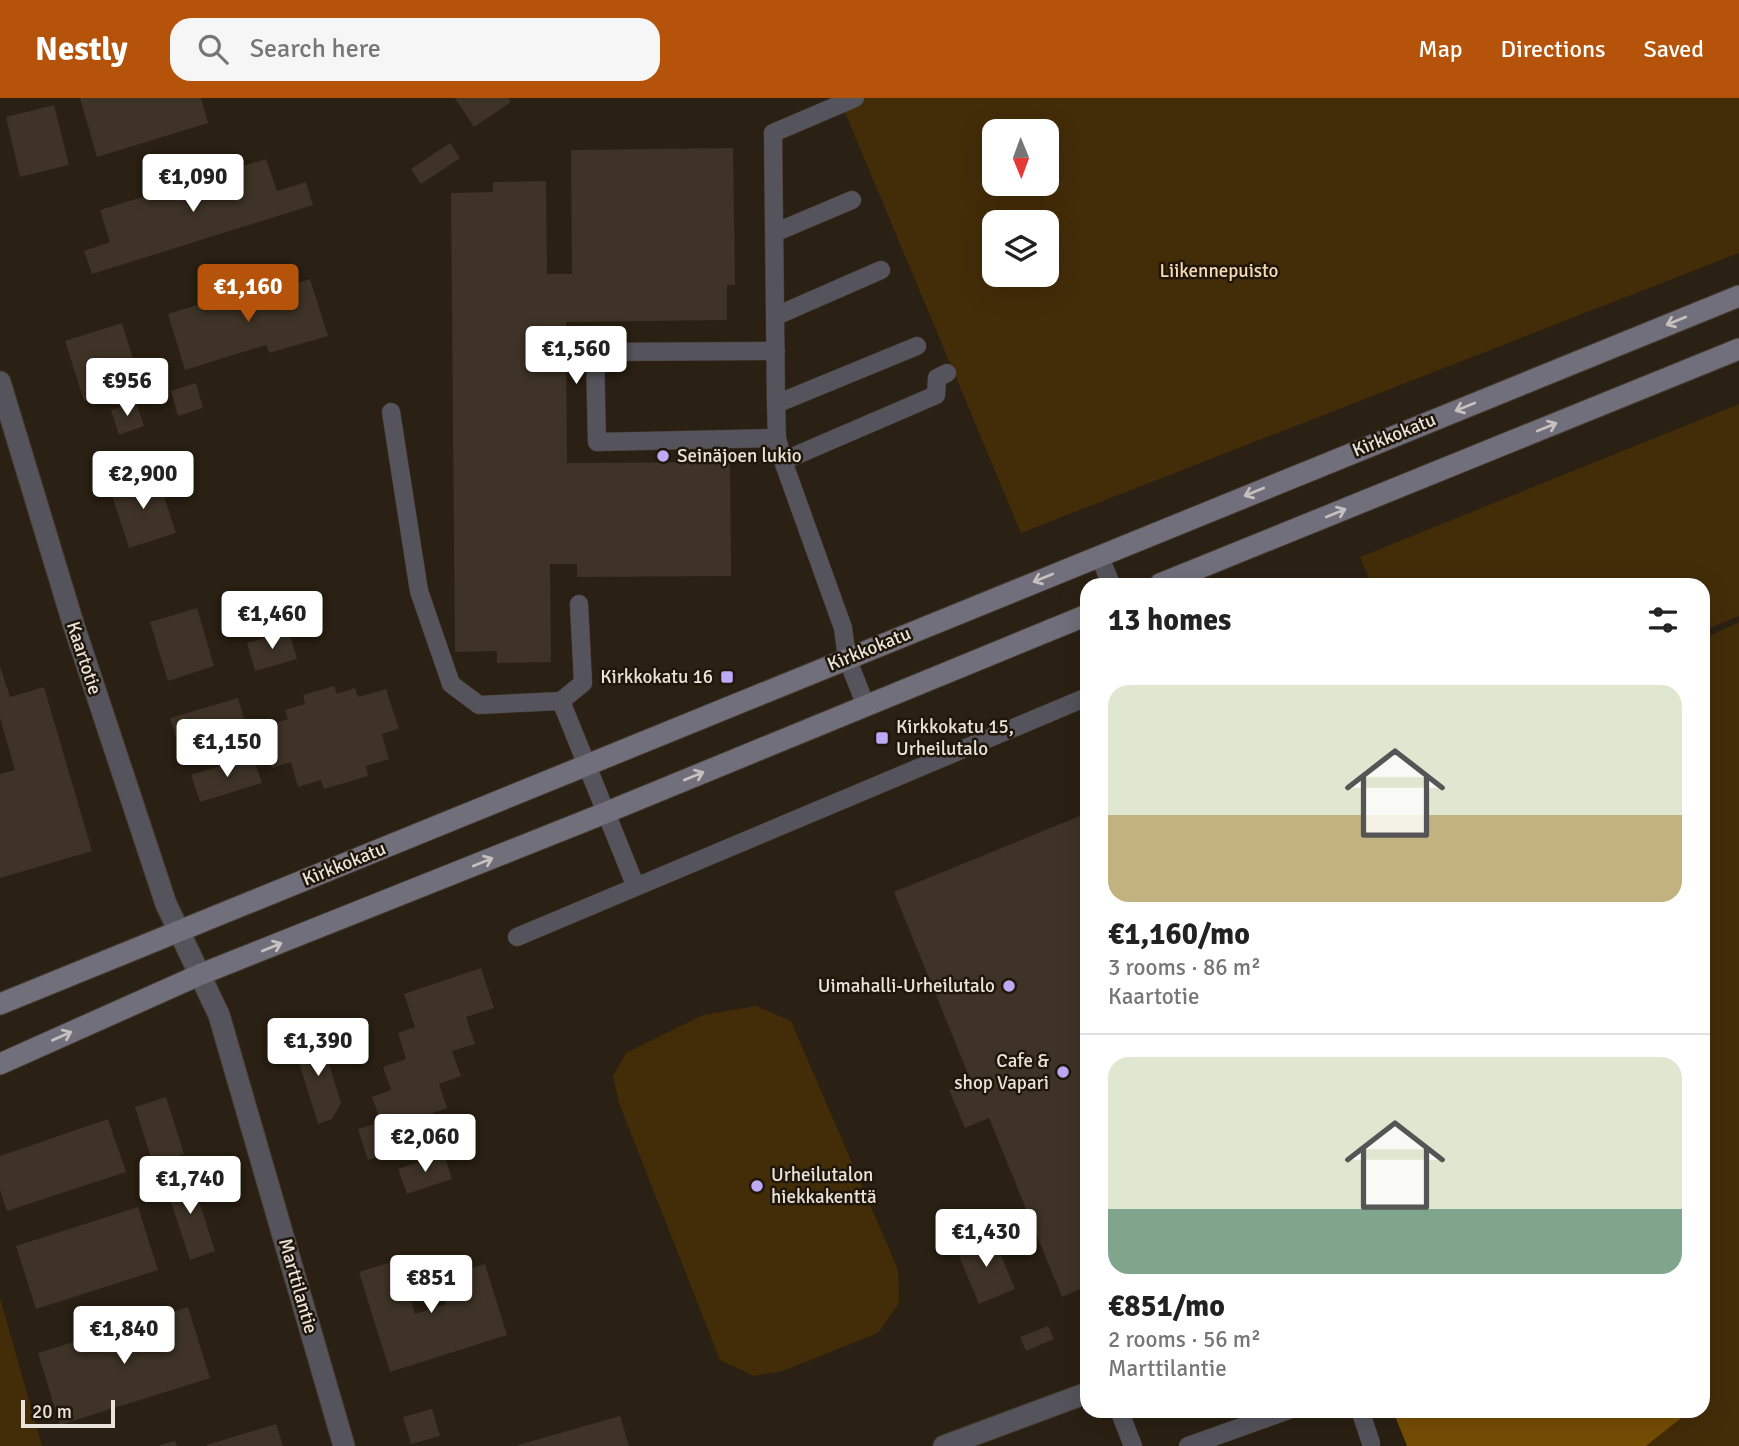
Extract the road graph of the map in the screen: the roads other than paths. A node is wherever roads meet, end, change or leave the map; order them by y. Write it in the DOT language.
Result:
graph roads {
  1 [pos="855,98"];
  2 [pos="852,200"];
  3 [pos="774,233"];
  4 [pos="881,270"];
  5 [pos="1739,296"];
  6 [pos="776,316"];
  7 [pos="917,346"];
  8 [pos="1739,349"];
  9 [pos="776,351"];
  10 [pos="947,373"];
  11 [pos="0,382"];
  12 [pos="776,404"];
  13 [pos="390,412"];
  14 [pos="777,438"];
  15 [pos="783,461"];
  16 [pos="1099,555"];
  17 [pos="1109,578"];
  18 [pos="1175,578"];
  19 [pos="579,604"];
  20 [pos="1080,618"];
  21 [pos="847,658"];
  22 [pos="1080,700"];
  23 [pos="561,701"];
  24 [pos="866,706"];
  25 [pos="586,765"];
  26 [pos="605,813"];
  27 [pos="636,887"];
  28 [pos="177,931"];
  29 [pos="517,937"];
  30 [pos="199,975"];
  31 [pos="0,1003"];
  32 [pos="0,1064"];
  33 [pos="1080,1396"];
  34 [pos="1122,1418"];
  35 [pos="1267,1418"];
  36 [pos="1363,1418"];
  37 [pos="977,1440"];
  38 [pos="1371,1443"];
  39 [pos="344,1446"];
  40 [pos="944,1446"];
  41 [pos="1133,1446"];
  42 [pos="1188,1446"];
  1 -- 3 [label="lane"];
  2 -- 3 [label="lane"];
  3 -- 6 [label="lane"];
  4 -- 6 [label="lane"];
  5 -- 16 [label="main road, Kirkkokatu, one-way"];
  6 -- 9 [label="lane"];
  7 -- 12 [label="lane"];
  18 -- 8 [label="main road, one-way"];
  9 -- 12 [label="lane"];
  9 -- 14 [label="lane"];
  10 -- 15 [label="lane"];
  11 -- 28 [label="street, Kaartotie"];
  12 -- 14 [label="lane"];
  13 -- 23 [label="lane"];
  14 -- 15 [label="lane"];
  15 -- 21 [label="lane"];
  16 -- 17 [label="lane"];
  16 -- 21 [label="main road, Kirkkokatu, one-way"];
  19 -- 23 [label="lane"];
  20 -- 24 [label="main road"];
  21 -- 24 [label="lane"];
  21 -- 25 [label="main road, Kirkkokatu"];
  22 -- 27 [label="lane"];
  23 -- 25 [label="lane"];
  26 -- 24 [label="main road, one-way"];
  25 -- 26 [label="lane"];
  25 -- 28 [label="main road, Kirkkokatu"];
  26 -- 27 [label="lane"];
  30 -- 26 [label="main road, one-way"];
  27 -- 29 [label="lane"];
  28 -- 30 [label="street, Marttilantie"];
  28 -- 31 [label="main road, Kirkkokatu"];
  32 -- 30 [label="main road, one-way"];
  30 -- 39 [label="street, Marttilantie"];
  33 -- 37 [label="street"];
  34 -- 41 [label="lane"];
  35 -- 42 [label="lane"];
  36 -- 38 [label="lane"];
  37 -- 40 [label="street"];
}
